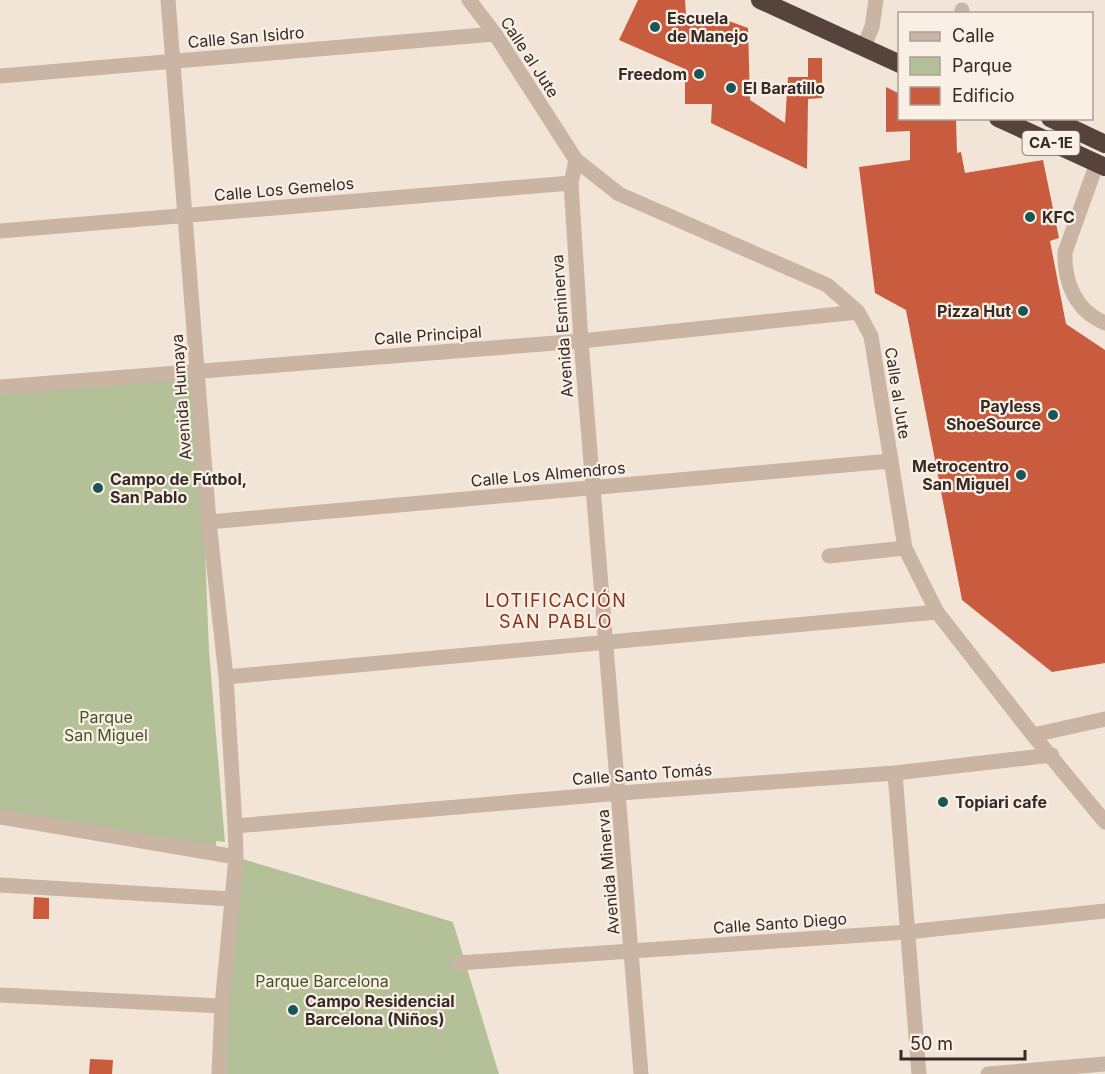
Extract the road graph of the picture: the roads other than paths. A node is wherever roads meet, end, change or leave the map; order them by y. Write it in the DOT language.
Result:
graph roads {
  1 [pos="168,0"];
  2 [pos="469,0"];
  3 [pos="760,0"];
  4 [pos="876,0"];
  5 [pos="495,34"];
  6 [pos="864,46"];
  7 [pos="173,61"];
  8 [pos="898,63"];
  9 [pos="0,76"];
  10 [pos="1002,120"];
  11 [pos="1054,120"];
  12 [pos="1105,144"];
  13 [pos="576,160"];
  14 [pos="1101,165"];
  15 [pos="571,183"];
  16 [pos="185,215"];
  17 [pos="0,231"];
  18 [pos="858,312"];
  19 [pos="1105,323"];
  20 [pos="581,341"];
  21 [pos="198,369"];
  22 [pos="0,387"];
  23 [pos="890,461"];
  24 [pos="593,489"];
  25 [pos="209,522"];
  26 [pos="905,548"];
  27 [pos="829,556"];
  28 [pos="937,612"];
  29 [pos="605,644"];
  30 [pos="226,677"];
  31 [pos="1105,719"];
  32 [pos="1033,735"];
  33 [pos="1052,755"];
  34 [pos="895,774"];
  35 [pos="620,793"];
  36 [pos="0,817"];
  37 [pos="1105,822"];
  38 [pos="235,826"];
  39 [pos="236,857"];
  40 [pos="0,885"];
  41 [pos="231,899"];
  42 [pos="1105,911"];
  43 [pos="907,932"];
  44 [pos="633,951"];
  45 [pos="458,963"];
  46 [pos="0,995"];
  47 [pos="222,1006"];
  48 [pos="1105,1064"];
  49 [pos="219,1074"];
  50 [pos="641,1074"];
  51 [pos="919,1074"];
  52 [pos="988,1074"];
  1 -- 7 [label="street, Avenida Humaya"];
  2 -- 5 [label="street, Calle al Jute"];
  3 -- 6 [label="highway"];
  4 -- 6 [label="street"];
  5 -- 7 [label="street, Calle San Isidro"];
  5 -- 13 [label="street, Calle al Jute"];
  6 -- 8 [label="highway"];
  7 -- 9 [label="street, Calle San Isidro"];
  7 -- 16 [label="street, Avenida Humaya"];
  10 -- 14 [label="highway, CA-1E"];
  11 -- 12 [label="highway, CA-1E"];
  13 -- 15 [label="street, Avenida Esminerva"];
  13 -- 18 [label="street, Calle al Jute"];
  14 -- 19 [label="street"];
  15 -- 16 [label="street, Calle Los Gemelos"];
  15 -- 20 [label="street, Avenida Esminerva"];
  16 -- 17 [label="street, Calle Los Gemelos"];
  16 -- 21 [label="street, Avenida Humaya"];
  18 -- 20 [label="street, Calle Principal"];
  18 -- 23 [label="street, Calle al Jute"];
  20 -- 21 [label="street, Calle Principal"];
  20 -- 24 [label="street, Avenida Esminerva"];
  21 -- 22 [label="street, Calle Principal"];
  21 -- 25 [label="street, Avenida Humaya"];
  23 -- 24 [label="street, Calle Los Almendros"];
  23 -- 26 [label="street, Calle al Jute"];
  24 -- 25 [label="street, Calle Los Almendros"];
  24 -- 29 [label="street, Avenida Minerva"];
  25 -- 30 [label="street, Avenida Humaya"];
  26 -- 27 [label="street"];
  26 -- 28 [label="street, Calle al Jute"];
  28 -- 29 [label="street"];
  28 -- 32 [label="street, Calle al Jute"];
  29 -- 30 [label="street"];
  29 -- 35 [label="street, Avenida Minerva"];
  30 -- 38 [label="street, Avenida Humaya"];
  31 -- 32 [label="street"];
  32 -- 33 [label="street, Calle al Jute"];
  33 -- 34 [label="street, Calle Santo Tomás"];
  33 -- 37 [label="street, Calle al Jute"];
  34 -- 35 [label="street, Calle Santo Tomás"];
  34 -- 43 [label="street"];
  35 -- 38 [label="street, Calle Santo Tomás"];
  35 -- 44 [label="street, Avenida Minerva"];
  36 -- 39 [label="street"];
  38 -- 39 [label="street, Avenida Humaya"];
  39 -- 41 [label="street, Avenida Humaya"];
  40 -- 41 [label="street"];
  41 -- 47 [label="street, Avenida Humaya"];
  42 -- 43 [label="street, Calle Santo Diego"];
  43 -- 44 [label="street, Calle Santo Diego"];
  43 -- 51 [label="street"];
  44 -- 45 [label="street, Calle Santo Diego"];
  44 -- 50 [label="street, Avenida Minerva"];
  46 -- 47 [label="street"];
  47 -- 49 [label="street, Avenida Humaya"];
  48 -- 52 [label="street"];
}
